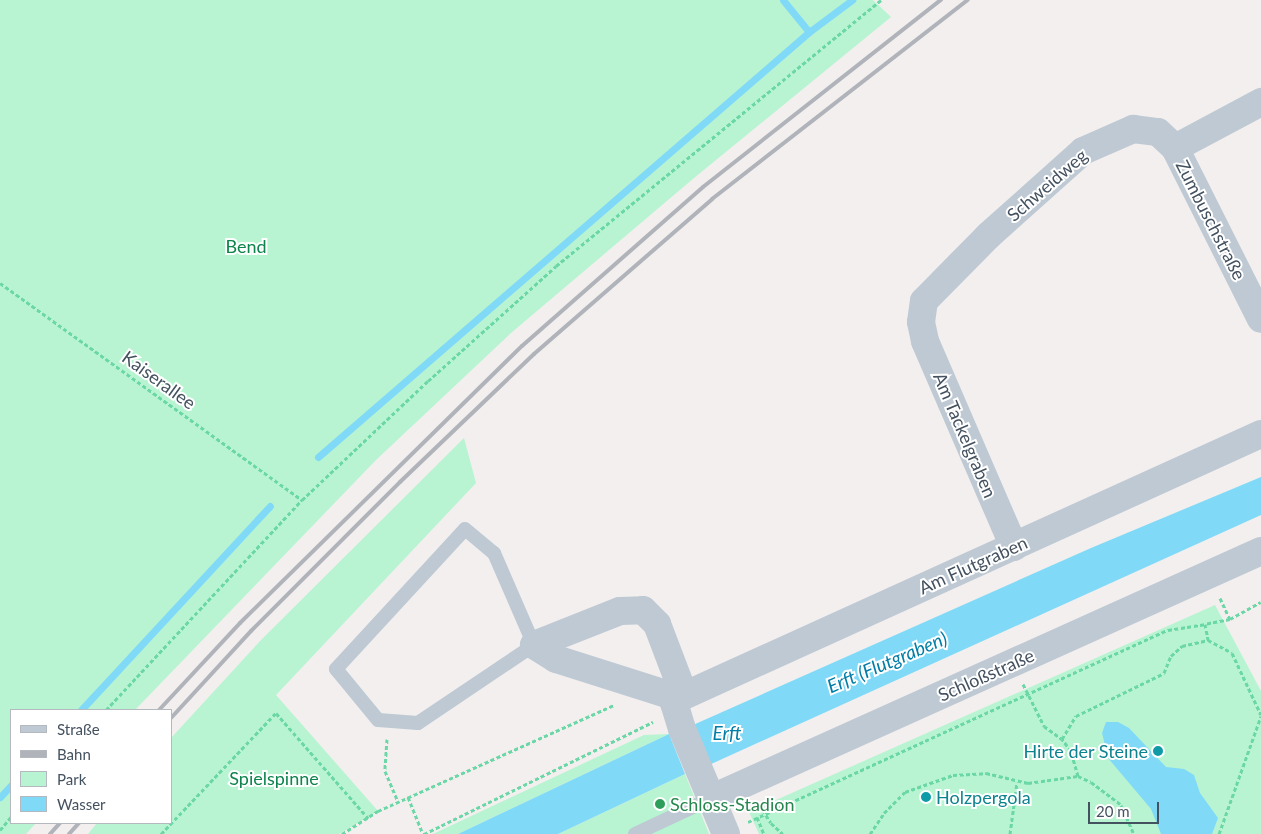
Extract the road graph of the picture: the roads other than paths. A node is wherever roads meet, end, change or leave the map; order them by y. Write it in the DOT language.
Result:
graph roads {
  1 [pos="1261,102"];
  2 [pos="1175,148"];
  3 [pos="1261,319"];
  4 [pos="921,322"];
  5 [pos="1261,434"];
  6 [pos="1014,547"];
  7 [pos="1261,551"];
  8 [pos="534,645"];
  9 [pos="673,697"];
  10 [pos="710,799"];
  11 [pos="636,834"];
  12 [pos="726,834"];
  1 -- 2 [label="street"];
  2 -- 3 [label="street, Zumbuschstraße"];
  2 -- 4 [label="street, Schweidweg"];
  4 -- 6 [label="street, Am Tackelgraben"];
  5 -- 6 [label="street, Am Flutgraben"];
  6 -- 9 [label="street, Am Flutgraben"];
  7 -- 10 [label="street, Schloßstraße"];
  8 -- 8 [label="lane"];
  8 -- 9 [label="street"];
  8 -- 9 [label="street"];
  9 -- 10 [label="street"];
  10 -- 11 [label="lane"];
  10 -- 12 [label="street"];
}
